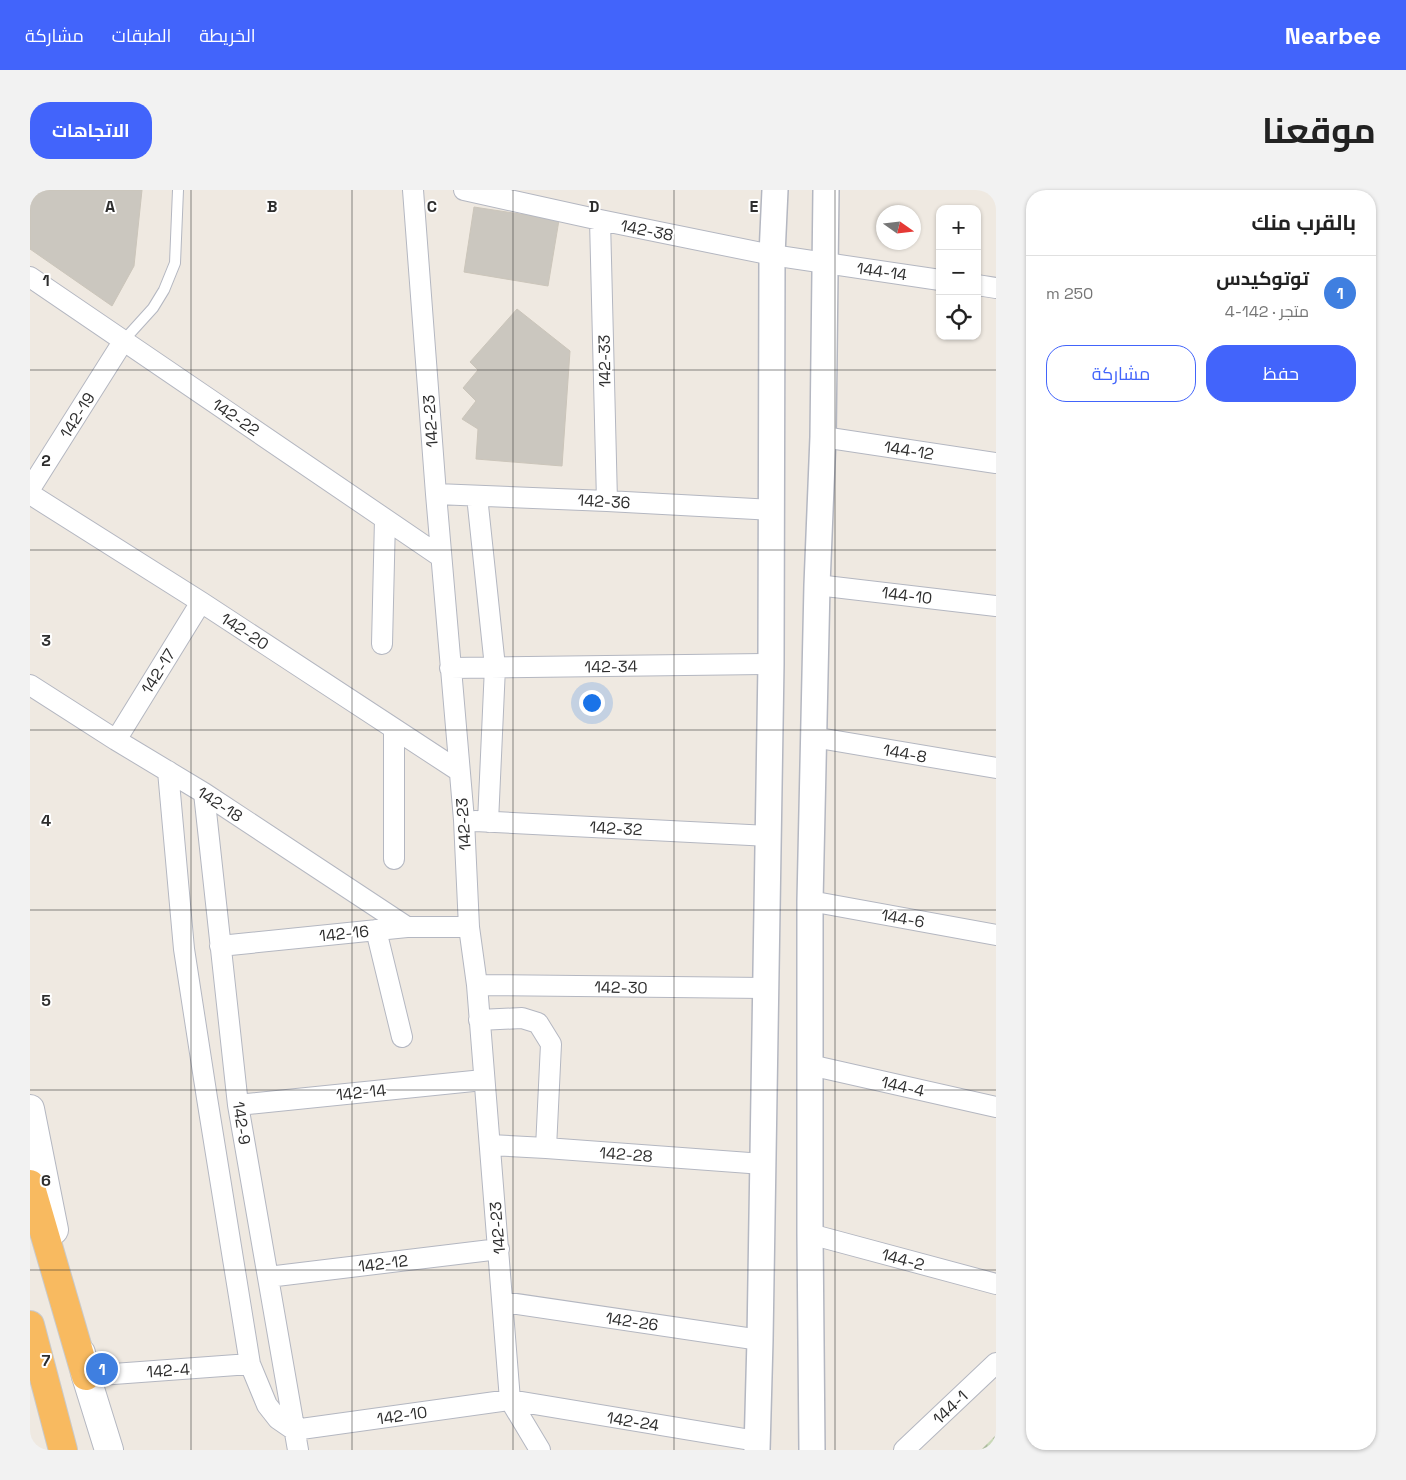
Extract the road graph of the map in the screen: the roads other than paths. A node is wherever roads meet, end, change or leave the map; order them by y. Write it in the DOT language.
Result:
graph roads {
  1 [pos="178,190"];
  2 [pos="413,190"];
  3 [pos="464,190"];
  4 [pos="775,190"];
  5 [pos="826,190"];
  6 [pos="600,220"];
  7 [pos="772,255"];
  8 [pos="824,263"];
  9 [pos="30,277"];
  10 [pos="936,279"];
  11 [pos="981,286"];
  12 [pos="996,288"];
  13 [pos="124,340"];
  14 [pos="823,437"];
  15 [pos="996,463"];
  16 [pos="30,489"];
  17 [pos="30,494"];
  18 [pos="436,494"];
  19 [pos="477,496"];
  20 [pos="607,501"];
  21 [pos="772,510"];
  22 [pos="385,519"];
  23 [pos="441,557"];
  24 [pos="817,585"];
  25 [pos="201,602"];
  26 [pos="996,606"];
  27 [pos="382,644"];
  28 [pos="771,664"];
  29 [pos="450,668"];
  30 [pos="495,668"];
  31 [pos="30,685"];
  32 [pos="394,729"];
  33 [pos="813,738"];
  34 [pos="116,740"];
  35 [pos="996,768"];
  36 [pos="168,771"];
  37 [pos="459,771"];
  38 [pos="204,793"];
  39 [pos="464,820"];
  40 [pos="488,822"];
  41 [pos="768,836"];
  42 [pos="394,859"];
  43 [pos="810,901"];
  44 [pos="407,927"];
  45 [pos="469,927"];
  46 [pos="376,930"];
  47 [pos="996,935"];
  48 [pos="220,946"];
  49 [pos="477,985"];
  50 [pos="765,988"];
  51 [pos="480,1020"];
  52 [pos="402,1037"];
  53 [pos="810,1065"];
  54 [pos="483,1080"];
  55 [pos="238,1105"];
  56 [pos="996,1107"];
  57 [pos="30,1109"];
  58 [pos="490,1145"];
  59 [pos="546,1148"];
  60 [pos="763,1164"];
  61 [pos="30,1184"];
  62 [pos="810,1234"];
  63 [pos="499,1249"];
  64 [pos="268,1277"];
  65 [pos="996,1284"];
  66 [pos="503,1302"];
  67 [pos="30,1325"];
  68 [pos="760,1340"];
  69 [pos="996,1363"];
  70 [pos="250,1364"];
  71 [pos="86,1376"];
  72 [pos="510,1400"];
  73 [pos="294,1430"];
  74 [pos="757,1446"];
  75 [pos="63,1450"];
  76 [pos="108,1450"];
  77 [pos="298,1450"];
  78 [pos="540,1450"];
  79 [pos="812,1450"];
  80 [pos="904,1450"];
  1 -- 13 [label="lane"];
  2 -- 18 [label="street, 142-23"];
  3 -- 6 [label="street, 142-38"];
  4 -- 7 [label="street"];
  5 -- 8 [label="street"];
  6 -- 7 [label="street, 142-38"];
  6 -- 20 [label="street, 142-33"];
  7 -- 8 [label="street, 142-38"];
  7 -- 21 [label="street"];
  8 -- 10 [label="street, 144-14"];
  8 -- 14 [label="street"];
  9 -- 13 [label="street, 142-22"];
  11 -- 12 [label="street"];
  13 -- 16 [label="street, 142-19"];
  13 -- 22 [label="street, 142-22"];
  14 -- 15 [label="street, 144-12"];
  14 -- 24 [label="street"];
  17 -- 25 [label="street, 142-20"];
  18 -- 19 [label="street, 142-36"];
  18 -- 23 [label="street, 142-23"];
  19 -- 20 [label="street, 142-36"];
  19 -- 30 [label="street"];
  20 -- 21 [label="street, 142-36"];
  21 -- 28 [label="street"];
  22 -- 23 [label="street, 142-22"];
  22 -- 27 [label="street"];
  23 -- 29 [label="street, 142-23"];
  24 -- 26 [label="street, 144-10"];
  24 -- 33 [label="street"];
  25 -- 32 [label="street, 142-20"];
  25 -- 34 [label="street, 142-17"];
  28 -- 30 [label="street, 142-34"];
  28 -- 41 [label="street"];
  29 -- 30 [label="street, 142-34"];
  29 -- 37 [label="street, 142-23"];
  30 -- 40 [label="street"];
  31 -- 34 [label="street, 142-18"];
  32 -- 37 [label="street, 142-20"];
  32 -- 42 [label="street"];
  33 -- 35 [label="street, 144-8"];
  33 -- 43 [label="street"];
  34 -- 36 [label="street, 142-18"];
  36 -- 38 [label="street, 142-18"];
  36 -- 70 [label="street"];
  37 -- 39 [label="street, 142-23"];
  38 -- 44 [label="street, 142-18"];
  38 -- 48 [label="street, 142-9"];
  39 -- 40 [label="street, 142-32"];
  39 -- 45 [label="street, 142-23"];
  40 -- 41 [label="street, 142-32"];
  41 -- 50 [label="street"];
  43 -- 47 [label="street, 144-6"];
  43 -- 53 [label="street"];
  44 -- 45 [label="street, 142-16"];
  44 -- 46 [label="street, 142-16"];
  45 -- 49 [label="street, 142-23"];
  46 -- 48 [label="street, 142-16"];
  46 -- 52 [label="street"];
  48 -- 55 [label="street, 142-9"];
  49 -- 50 [label="street, 142-30"];
  49 -- 51 [label="street, 142-23"];
  50 -- 60 [label="street"];
  51 -- 54 [label="street, 142-23"];
  51 -- 59 [label="street"];
  53 -- 56 [label="street, 144-4"];
  53 -- 62 [label="street"];
  54 -- 55 [label="street, 142-14"];
  54 -- 58 [label="street, 142-23"];
  55 -- 64 [label="street, 142-9"];
  57 -- 71 [label="main road"];
  58 -- 59 [label="street, 142-28"];
  58 -- 63 [label="street, 142-23"];
  59 -- 60 [label="street, 142-28"];
  60 -- 68 [label="street"];
  61 -- 71 [label="highway"];
  62 -- 65 [label="street, 144-2"];
  62 -- 79 [label="street"];
  63 -- 64 [label="street, 142-12"];
  63 -- 66 [label="street, 142-23"];
  64 -- 73 [label="street, 142-9"];
  66 -- 68 [label="street, 142-26"];
  66 -- 72 [label="street, 142-23"];
  67 -- 75 [label="highway"];
  68 -- 74 [label="street"];
  69 -- 80 [label="street, 144-1"];
  70 -- 71 [label="street, 142-4"];
  70 -- 73 [label="street"];
  71 -- 76 [label="main road"];
  72 -- 73 [label="street, 142-10"];
  72 -- 74 [label="street, 142-24"];
  72 -- 78 [label="street, 142-23"];
  73 -- 77 [label="street, 142-9"];
}
